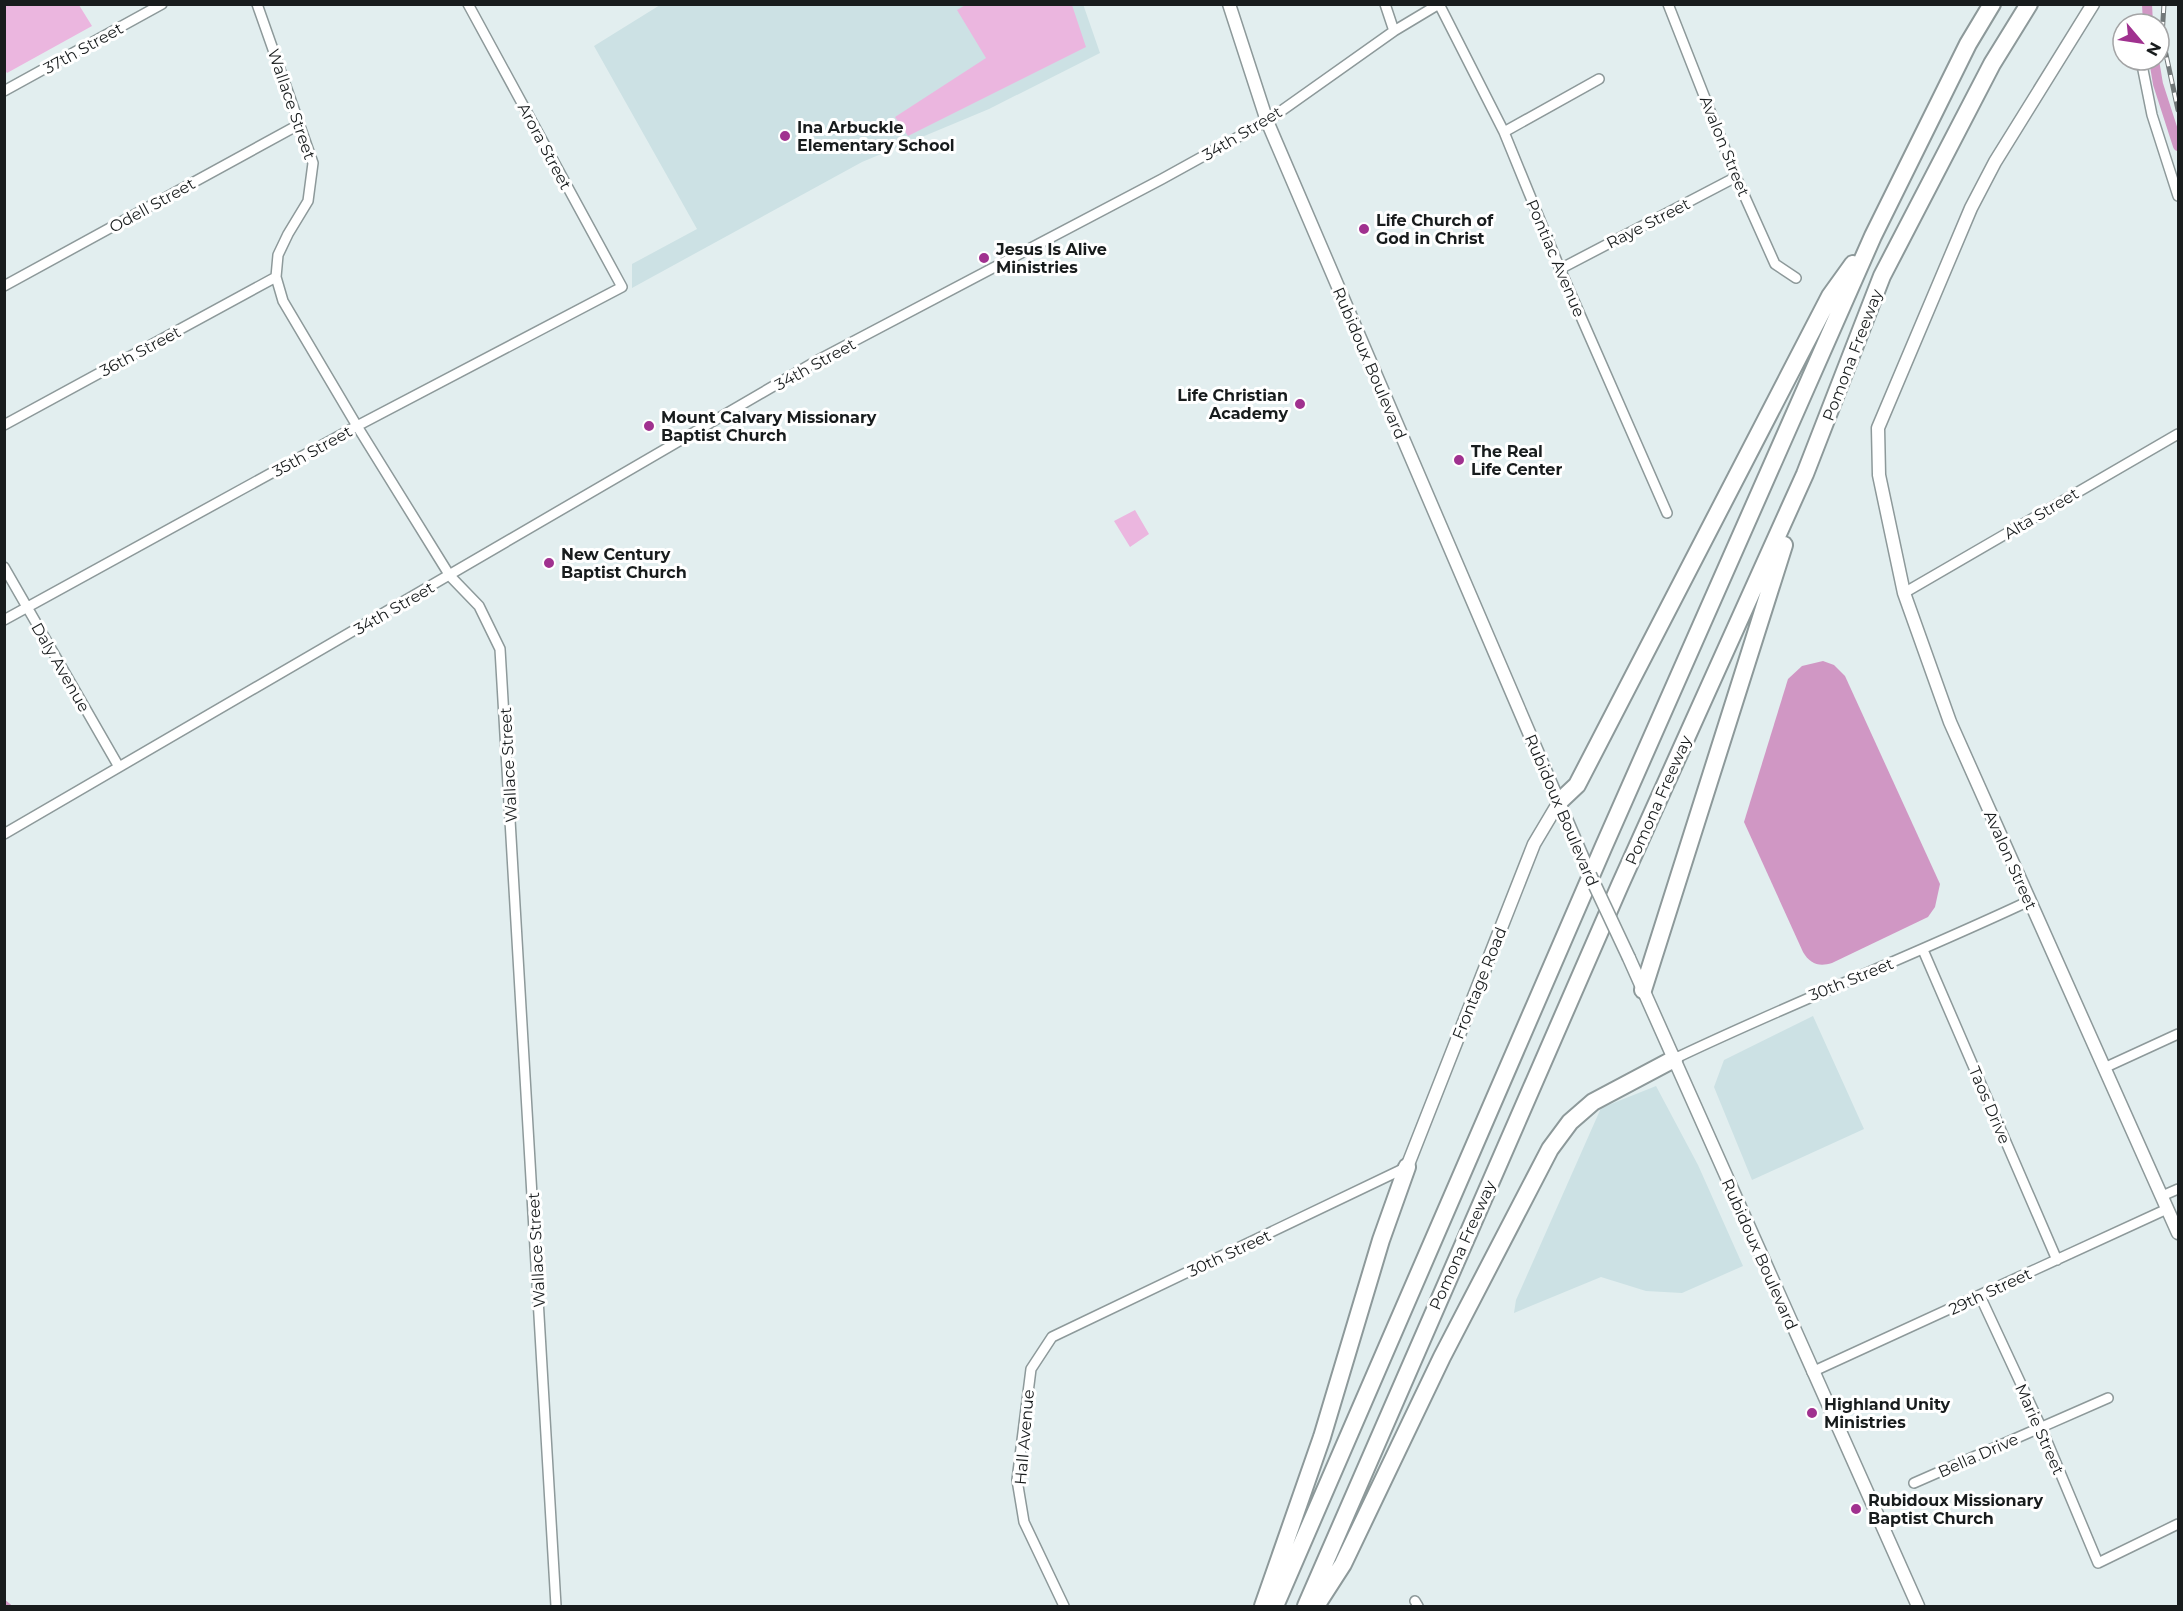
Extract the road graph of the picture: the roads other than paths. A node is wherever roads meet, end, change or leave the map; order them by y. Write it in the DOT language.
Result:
graph roads {
  1 [pos="162,4"];
  2 [pos="257,4"];
  3 [pos="468,4"];
  4 [pos="1228,4"];
  5 [pos="1385,4"];
  6 [pos="1439,4"];
  7 [pos="1668,4"];
  8 [pos="1992,4"];
  9 [pos="2028,4"];
  10 [pos="2093,4"];
  11 [pos="1394,31"];
  12 [pos="2143,72"];
  13 [pos="1599,80"];
  14 [pos="4,91"];
  15 [pos="1266,121"];
  16 [pos="300,124"];
  17 [pos="1504,132"];
  18 [pos="1736,177"];
  19 [pos="2178,196"];
  20 [pos="1873,236"];
  21 [pos="1560,269"];
  22 [pos="276,278"];
  23 [pos="1796,278"];
  24 [pos="4,286"];
  25 [pos="622,287"];
  26 [pos="1827,423"];
  27 [pos="4,425"];
  28 [pos="357,426"];
  29 [pos="2178,434"];
  30 [pos="1667,513"];
  31 [pos="4,567"];
  32 [pos="450,576"];
  33 [pos="1904,593"];
  34 [pos="27,607"];
  35 [pos="4,620"];
  36 [pos="118,767"];
  37 [pos="1559,802"];
  38 [pos="4,834"];
  39 [pos="2029,901"];
  40 [pos="1923,950"];
  41 [pos="1643,990"];
  42 [pos="2178,1034"];
  43 [pos="1674,1059"];
  44 [pos="2104,1068"];
  45 [pos="1407,1167"];
  46 [pos="2178,1189"];
  47 [pos="2162,1196"];
  48 [pos="2167,1209"];
  49 [pos="2178,1233"];
  50 [pos="2057,1260"];
  51 [pos="1980,1296"];
  52 [pos="1052,1337"];
  53 [pos="1812,1372"];
  54 [pos="2108,1398"];
  55 [pos="2041,1427"];
  56 [pos="1914,1483"];
  57 [pos="2178,1524"];
  58 [pos="556,1606"];
  59 [pos="1064,1606"];
  60 [pos="1263,1606"];
  61 [pos="1275,1606"];
  62 [pos="1306,1606"];
  63 [pos="1316,1606"];
  64 [pos="1918,1606"];
  1 -- 14 [label="street, 37th Street"];
  2 -- 16 [label="street, Wallace Street"];
  3 -- 25 [label="street, Arora Street"];
  4 -- 15 [label="main road, Rubidoux Boulevard"];
  5 -- 11 [label="street"];
  6 -- 11 [label="street, 34th Street"];
  6 -- 17 [label="street, Pontiac Avenue"];
  7 -- 18 [label="street, Avalon Street"];
  8 -- 20 [label="highway, Pomona Freeway"];
  9 -- 26 [label="highway, Pomona Freeway"];
  10 -- 33 [label="main road, Avalon Street"];
  11 -- 15 [label="street, 34th Street"];
  12 -- 19 [label="street"];
  13 -- 17 [label="street"];
  15 -- 32 [label="street, 34th Street"];
  15 -- 37 [label="main road, Rubidoux Boulevard"];
  16 -- 22 [label="street, Wallace Street"];
  16 -- 24 [label="street, Odell Street"];
  17 -- 21 [label="street, Pontiac Avenue"];
  18 -- 21 [label="street, Raye Street"];
  18 -- 23 [label="street, Avalon Street"];
  20 -- 37 [label="highway"];
  20 -- 61 [label="highway, Pomona Freeway"];
  21 -- 30 [label="street, Pontiac Avenue"];
  22 -- 27 [label="street, 36th Street"];
  22 -- 28 [label="street, Wallace Street"];
  25 -- 28 [label="street, 35th Street"];
  26 -- 41 [label="highway"];
  26 -- 62 [label="highway, Pomona Freeway"];
  28 -- 32 [label="street, Wallace Street"];
  28 -- 34 [label="street, 35th Street"];
  29 -- 33 [label="street, Alta Street"];
  31 -- 34 [label="street, Daly Avenue"];
  32 -- 36 [label="street, 34th Street"];
  32 -- 58 [label="street, Wallace Street"];
  33 -- 39 [label="main road, Avalon Street"];
  34 -- 35 [label="street, 35th Street"];
  34 -- 36 [label="street, Daly Avenue"];
  36 -- 38 [label="street, 34th Street"];
  37 -- 41 [label="main road, Rubidoux Boulevard, bridge"];
  37 -- 45 [label="main road, Frontage Road"];
  39 -- 40 [label="street, 30th Street"];
  39 -- 44 [label="main road, Avalon Street"];
  40 -- 43 [label="street, 30th Street"];
  40 -- 50 [label="street, Taos Drive"];
  41 -- 43 [label="main road, Rubidoux Boulevard"];
  42 -- 44 [label="street"];
  43 -- 53 [label="main road, Rubidoux Boulevard"];
  43 -- 63 [label="highway"];
  44 -- 47 [label="main road, Avalon Street"];
  45 -- 52 [label="street, 30th Street"];
  45 -- 60 [label="highway"];
  46 -- 47 [label="street"];
  47 -- 48 [label="main road, Avalon Street"];
  48 -- 49 [label="main road, Avalon Street"];
  48 -- 50 [label="street, 29th Street"];
  50 -- 51 [label="street, 29th Street"];
  51 -- 53 [label="street, 29th Street"];
  51 -- 55 [label="street, Marie Street"];
  52 -- 59 [label="street, Hall Avenue"];
  53 -- 64 [label="main road, Rubidoux Boulevard"];
  54 -- 55 [label="street, Bella Drive"];
  55 -- 56 [label="street, Bella Drive"];
  55 -- 57 [label="street, Marie Street"];
}
